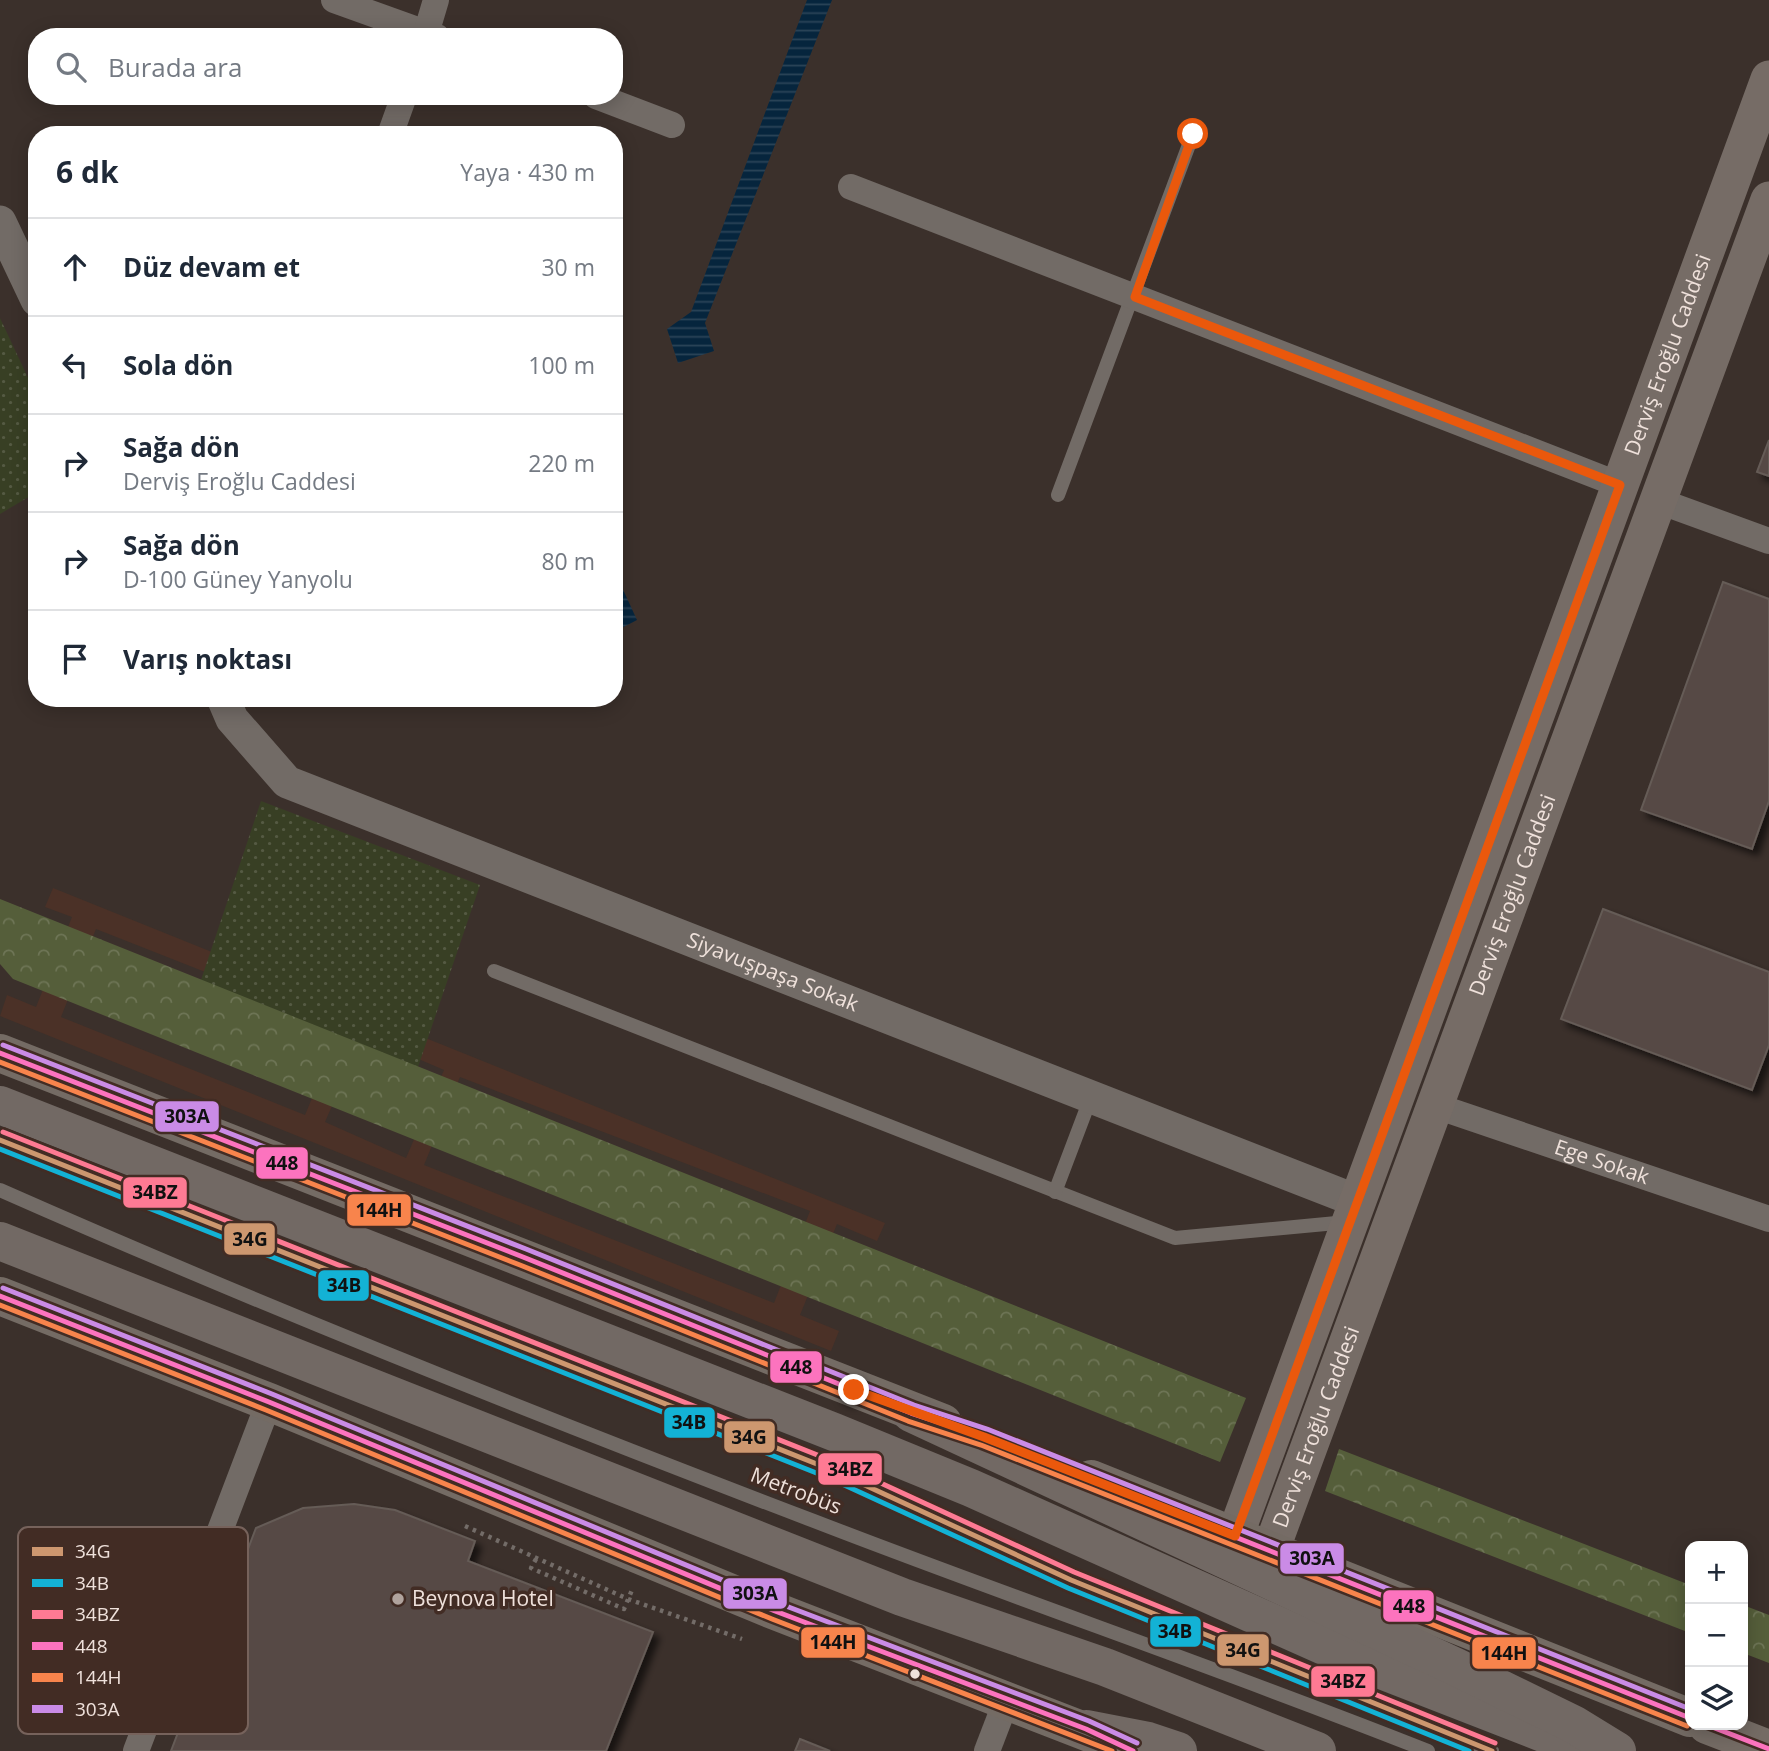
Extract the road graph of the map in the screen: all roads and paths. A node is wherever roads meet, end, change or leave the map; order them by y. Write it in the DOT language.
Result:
graph roads {
  1 [pos="334,0"];
  2 [pos="436,0"];
  3 [pos="408,28"];
  4 [pos="431,28"];
  5 [pos="1769,79"];
  6 [pos="401,105"];
  7 [pos="620,105"];
  8 [pos="672,125"];
  9 [pos="393,126"];
  10 [pos="1193,134"];
  11 [pos="851,187"];
  12 [pos="1769,200"];
  13 [pos="0,222"];
  14 [pos="28,281"];
  15 [pos="1135,297"];
  16 [pos="1620,485"];
  17 [pos="1058,495"];
  18 [pos="1659,500"];
  19 [pos="1769,541"];
  20 [pos="227,707"];
  21 [pos="494,971"];
  22 [pos="0,1053"];
  23 [pos="1400,1092"];
  24 [pos="1091,1097"];
  25 [pos="0,1105"];
  26 [pos="1436,1106"];
  27 [pos="0,1140"];
  28 [pos="0,1190"];
  29 [pos="1055,1192"];
  30 [pos="1353,1211"];
  31 [pos="1393,1215"];
  32 [pos="1769,1219"];
  33 [pos="0,1241"];
  34 [pos="0,1296"];
  35 [pos="269,1402"];
  36 [pos="911,1413"];
  37 [pos="221,1527"];
  38 [pos="1235,1536"];
  39 [pos="1271,1550"];
  40 [pos="600,1598"];
  41 [pos="732,1638"];
  42 [pos="1007,1699"];
  43 [pos="1685,1716"];
  44 [pos="1086,1729"];
  45 [pos="1720,1730"];
  46 [pos="142,1734"];
  47 [pos="1769,1749"];
  48 [pos="136,1751"];
  49 [pos="987,1751"];
  50 [pos="1133,1751"];
  51 [pos="1178,1751"];
  52 [pos="1317,1751"];
  53 [pos="1427,1751"];
  54 [pos="1492,1751"];
  55 [pos="1589,1751"];
  56 [pos="1617,1751"];
  1 -- 3 [label="street"];
  2 -- 4 [label="street"];
  5 -- 16 [label="main road, Derviş Eroğlu Caddesi"];
  6 -- 9 [label="street"];
  7 -- 8 [label="street"];
  10 -- 15 [label="lane"];
  11 -- 15 [label="street"];
  12 -- 18 [label="main road, Derviş Eroğlu Caddesi"];
  13 -- 14 [label="street"];
  15 -- 16 [label="street"];
  15 -- 17 [label="lane"];
  16 -- 18 [label="main road"];
  16 -- 23 [label="main road, Derviş Eroğlu Caddesi"];
  18 -- 19 [label="street"];
  18 -- 26 [label="main road, Derviş Eroğlu Caddesi"];
  20 -- 24 [label="street, Siyavuşpaşa Sokak"];
  21 -- 29 [label="lane"];
  22 -- 36 [label="main road"];
  23 -- 26 [label="main road"];
  23 -- 30 [label="main road, Derviş Eroğlu Caddesi"];
  24 -- 29 [label="lane"];
  24 -- 30 [label="street, Siyavuşpaşa Sokak"];
  25 -- 55 [label="highway"];
  26 -- 31 [label="main road, Derviş Eroğlu Caddesi"];
  26 -- 32 [label="street, Ege Sokak"];
  27 -- 54 [label="lane, Metrobüs"];
  28 -- 53 [label="lane, Metrobüs"];
  29 -- 30 [label="lane"];
  30 -- 31 [label="main road"];
  30 -- 38 [label="main road, Derviş Eroğlu Caddesi"];
  31 -- 39 [label="main road, Derviş Eroğlu Caddesi"];
  33 -- 52 [label="highway"];
  34 -- 35 [label="main road"];
  35 -- 37 [label="street"];
  35 -- 42 [label="main road"];
  36 -- 38 [label="main road"];
  36 -- 56 [label="highway"];
  38 -- 39 [label="main road"];
  39 -- 43 [label="main road"];
  40 -- 41 [label="path"];
  42 -- 44 [label="main road"];
  42 -- 49 [label="street"];
  44 -- 50 [label="main road"];
  44 -- 51 [label="highway"];
  45 -- 47 [label="main road"];
  46 -- 48 [label="street"];
}
